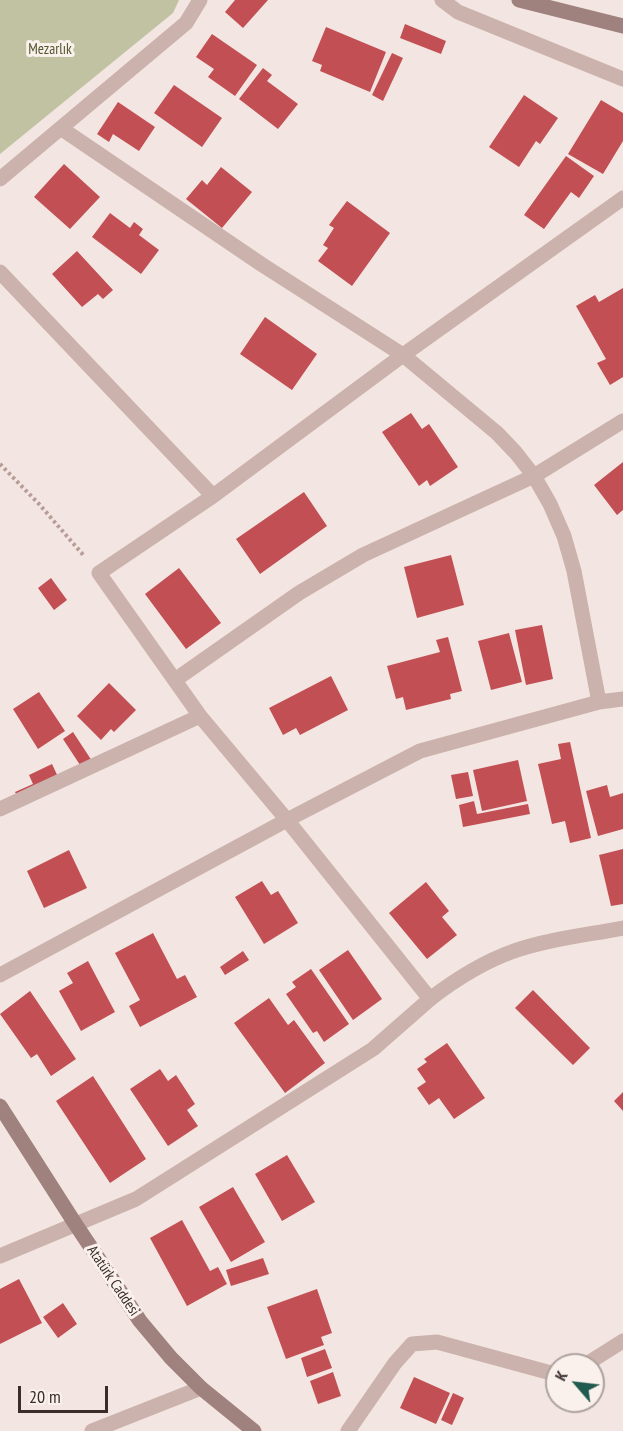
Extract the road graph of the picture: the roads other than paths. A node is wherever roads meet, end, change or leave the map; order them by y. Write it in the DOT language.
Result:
graph roads {
  1 [pos="200,0"];
  2 [pos="442,0"];
  3 [pos="519,0"];
  4 [pos="623,26"];
  5 [pos="623,79"];
  6 [pos="62,129"];
  7 [pos="0,179"];
  8 [pos="623,198"];
  9 [pos="0,272"];
  10 [pos="403,355"];
  11 [pos="623,421"];
  12 [pos="534,476"];
  13 [pos="213,496"];
  14 [pos="175,680"];
  15 [pos="623,699"];
  16 [pos="599,702"];
  17 [pos="200,716"];
  18 [pos="0,809"];
  19 [pos="287,820"];
  20 [pos="623,928"];
  21 [pos="0,975"];
  22 [pos="430,999"];
  23 [pos="0,1106"];
  24 [pos="76,1225"];
  25 [pos="0,1256"];
  26 [pos="623,1341"];
  27 [pos="604,1353"];
  28 [pos="545,1371"];
  29 [pos="201,1388"];
  30 [pos="92,1431"];
  31 [pos="254,1431"];
  32 [pos="348,1431"];
  1 -- 6 [label="street"];
  2 -- 5 [label="street"];
  3 -- 4 [label="main road"];
  6 -- 7 [label="street"];
  6 -- 10 [label="street"];
  8 -- 10 [label="street"];
  9 -- 13 [label="street"];
  10 -- 12 [label="street"];
  10 -- 13 [label="street"];
  11 -- 12 [label="street"];
  12 -- 14 [label="street"];
  12 -- 16 [label="street"];
  13 -- 14 [label="street"];
  14 -- 17 [label="street"];
  15 -- 16 [label="street"];
  16 -- 19 [label="street"];
  17 -- 18 [label="street"];
  17 -- 19 [label="street"];
  19 -- 21 [label="street"];
  19 -- 22 [label="street"];
  20 -- 22 [label="street"];
  22 -- 24 [label="street"];
  23 -- 24 [label="main road, Atatürk Caddesi"];
  24 -- 25 [label="street"];
  24 -- 29 [label="main road, Atatürk Caddesi"];
  26 -- 27 [label="street"];
  28 -- 32 [label="street"];
  29 -- 30 [label="street"];
  29 -- 31 [label="main road, Atatürk Caddesi"];
}
